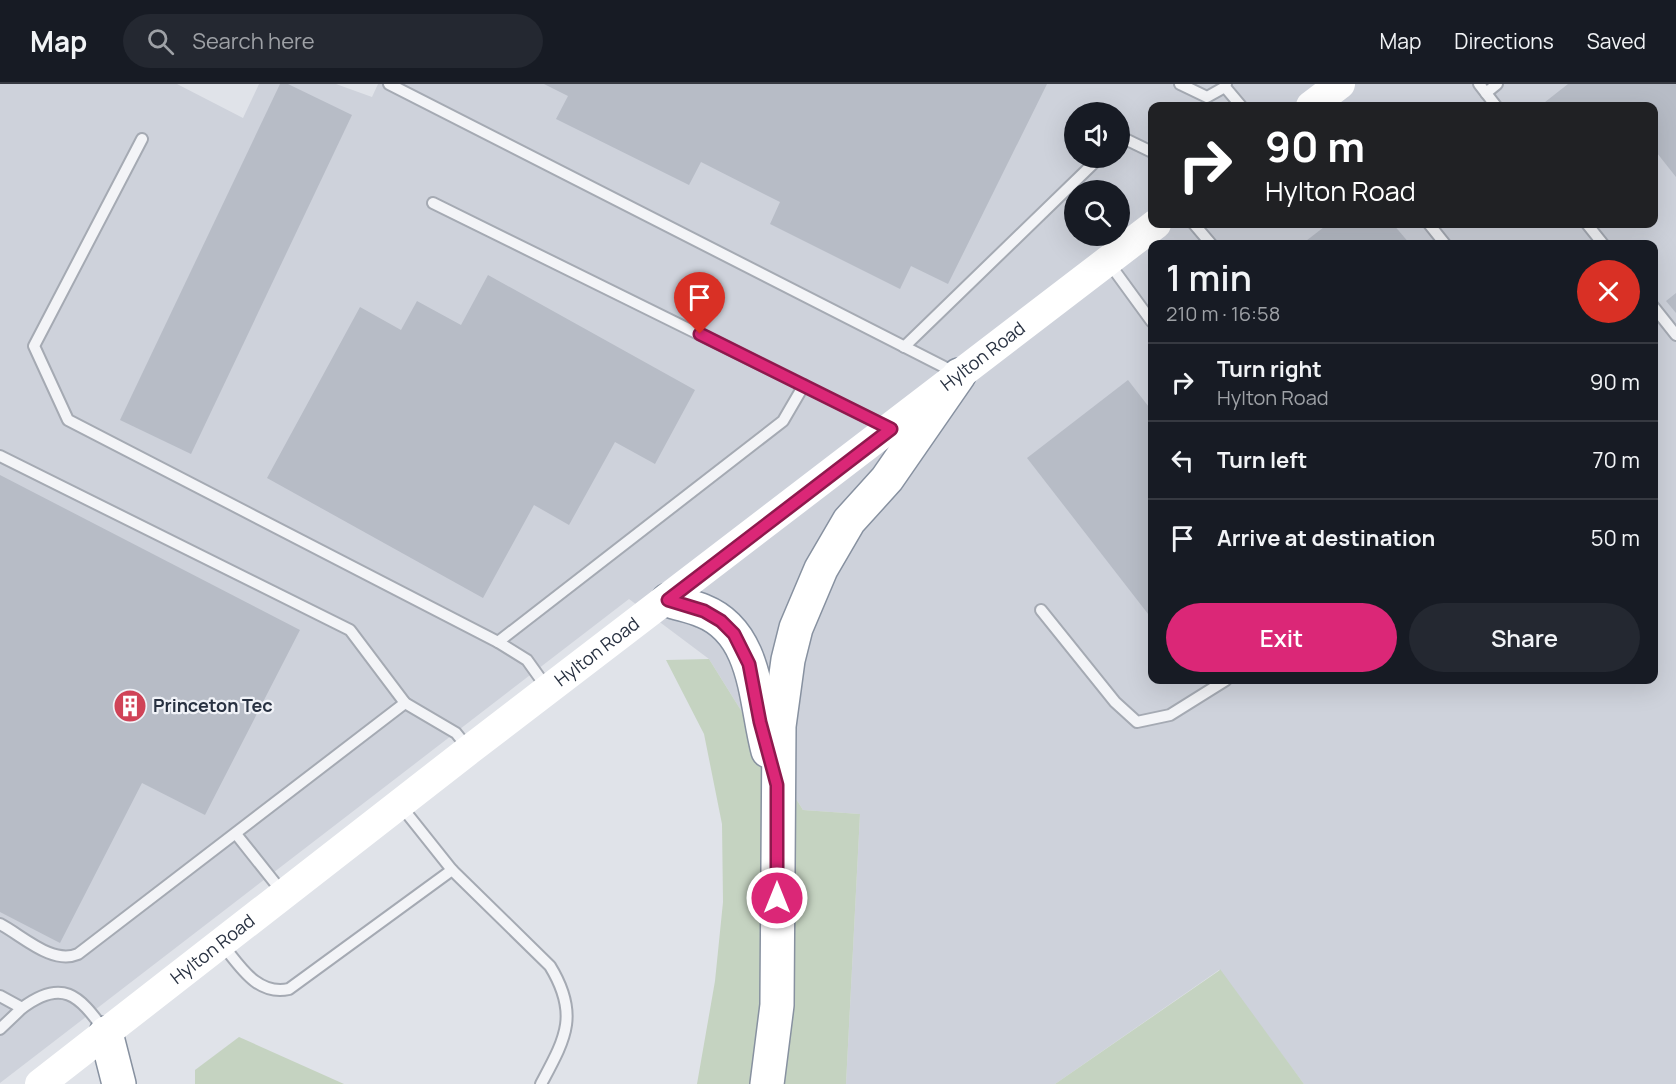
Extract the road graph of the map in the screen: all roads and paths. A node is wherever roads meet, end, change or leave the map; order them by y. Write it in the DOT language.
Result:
graph roads {
  1 [pos="389,84"];
  2 [pos="1180,84"];
  3 [pos="1497,84"];
  4 [pos="1225,85"];
  5 [pos="1482,88"];
  6 [pos="1238,102"];
  7 [pos="1493,102"];
  8 [pos="142,140"];
  9 [pos="1130,141"];
  10 [pos="1148,150"];
  11 [pos="1089,168"];
  12 [pos="433,202"];
  13 [pos="1151,228"];
  14 [pos="1197,228"];
  15 [pos="1432,228"];
  16 [pos="1590,228"];
  17 [pos="1208,240"];
  18 [pos="1442,240"];
  19 [pos="1601,240"];
  20 [pos="1107,261"];
  21 [pos="1658,312"];
  22 [pos="1148,317"];
  23 [pos="1676,335"];
  24 [pos="904,346"];
  25 [pos="959,375"];
  26 [pos="804,385"];
  27 [pos="891,429"];
  28 [pos="0,456"];
  29 [pos="668,600"];
  30 [pos="1041,610"];
  31 [pos="498,642"];
  32 [pos="1220,684"];
  33 [pos="549,690"];
  34 [pos="405,703"];
  35 [pos="469,750"];
  36 [pos="777,785"];
  37 [pos="401,806"];
  38 [pos="236,834"];
  39 [pos="452,870"];
  40 [pos="285,895"];
  41 [pos="0,924"];
  42 [pos="222,944"];
  43 [pos="0,996"];
  44 [pos="22,1008"];
  45 [pos="0,1029"];
  46 [pos="106,1033"];
  47 [pos="40,1084"];
  48 [pos="119,1084"];
  49 [pos="541,1084"];
  50 [pos="767,1084"];
  1 -- 24 [label="lane"];
  2 -- 4 [label="lane"];
  3 -- 5 [label="lane"];
  4 -- 6 [label="lane"];
  5 -- 7 [label="lane"];
  8 -- 31 [label="lane"];
  9 -- 10 [label="lane"];
  11 -- 24 [label="lane"];
  12 -- 26 [label="lane"];
  13 -- 20 [label="street, Hylton Road"];
  14 -- 17 [label="lane"];
  15 -- 18 [label="lane"];
  16 -- 19 [label="lane"];
  20 -- 22 [label="lane"];
  20 -- 25 [label="street, Hylton Road"];
  21 -- 23 [label="lane"];
  24 -- 25 [label="lane"];
  25 -- 27 [label="street, Hylton Road"];
  25 -- 36 [label="highway"];
  26 -- 27 [label="lane"];
  26 -- 31 [label="lane"];
  27 -- 29 [label="street, Hylton Road"];
  28 -- 34 [label="lane"];
  29 -- 33 [label="street, Hylton Road"];
  29 -- 36 [label="highway"];
  30 -- 32 [label="lane"];
  31 -- 33 [label="lane"];
  33 -- 35 [label="street, Hylton Road"];
  34 -- 35 [label="lane"];
  34 -- 38 [label="lane"];
  35 -- 37 [label="street, Hylton Road"];
  36 -- 50 [label="highway"];
  37 -- 39 [label="lane"];
  37 -- 40 [label="street, Hylton Road"];
  38 -- 40 [label="lane"];
  38 -- 41 [label="lane"];
  39 -- 42 [label="lane"];
  39 -- 49 [label="lane"];
  40 -- 42 [label="street, Hylton Road"];
  42 -- 46 [label="street, Hylton Road"];
  43 -- 44 [label="lane"];
  44 -- 45 [label="lane"];
  44 -- 46 [label="lane"];
  46 -- 47 [label="street, Hylton Road"];
  46 -- 48 [label="highway"];
}
